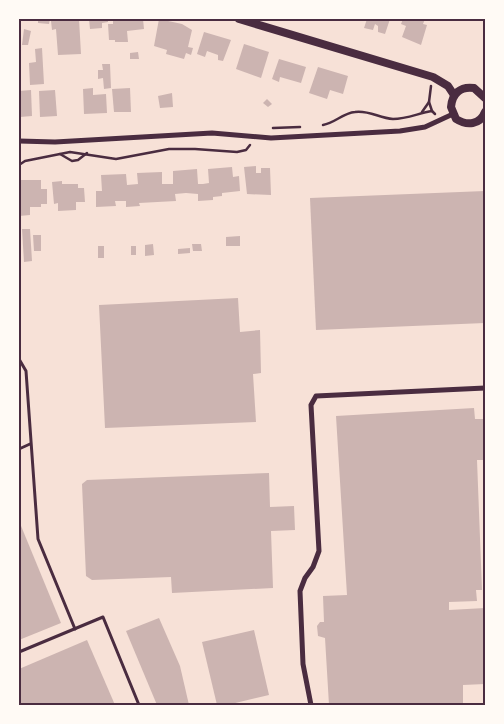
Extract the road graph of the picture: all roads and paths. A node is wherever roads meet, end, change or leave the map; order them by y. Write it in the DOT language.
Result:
graph roads {
  1 [pos="239,19"];
  2 [pos="433,77"];
  3 [pos="454,95"];
  4 [pos="485,98"];
  5 [pos="429,102"];
  6 [pos="432,111"];
  7 [pos="422,112"];
  8 [pos="452,114"];
  9 [pos="485,115"];
  10 [pos="19,140"];
  11 [pos="87,153"];
  12 [pos="60,154"];
  13 [pos="19,359"];
  14 [pos="485,388"];
  15 [pos="30,444"];
  16 [pos="19,449"];
  17 [pos="74,629"];
  18 [pos="19,652"];
  19 [pos="140,705"];
  20 [pos="311,705"];
  1 -- 2 [label="street"];
  2 -- 3 [label="street"];
  2 -- 5 [label="path"];
  3 -- 4 [label="street"];
  3 -- 8 [label="street"];
  5 -- 6 [label="path"];
  5 -- 7 [label="path"];
  8 -- 9 [label="street"];
  8 -- 10 [label="street"];
  11 -- 12 [label="path"];
  13 -- 15 [label="lane"];
  14 -- 20 [label="street"];
  15 -- 16 [label="lane"];
  15 -- 17 [label="lane"];
  17 -- 18 [label="lane"];
  17 -- 19 [label="lane"];
}
